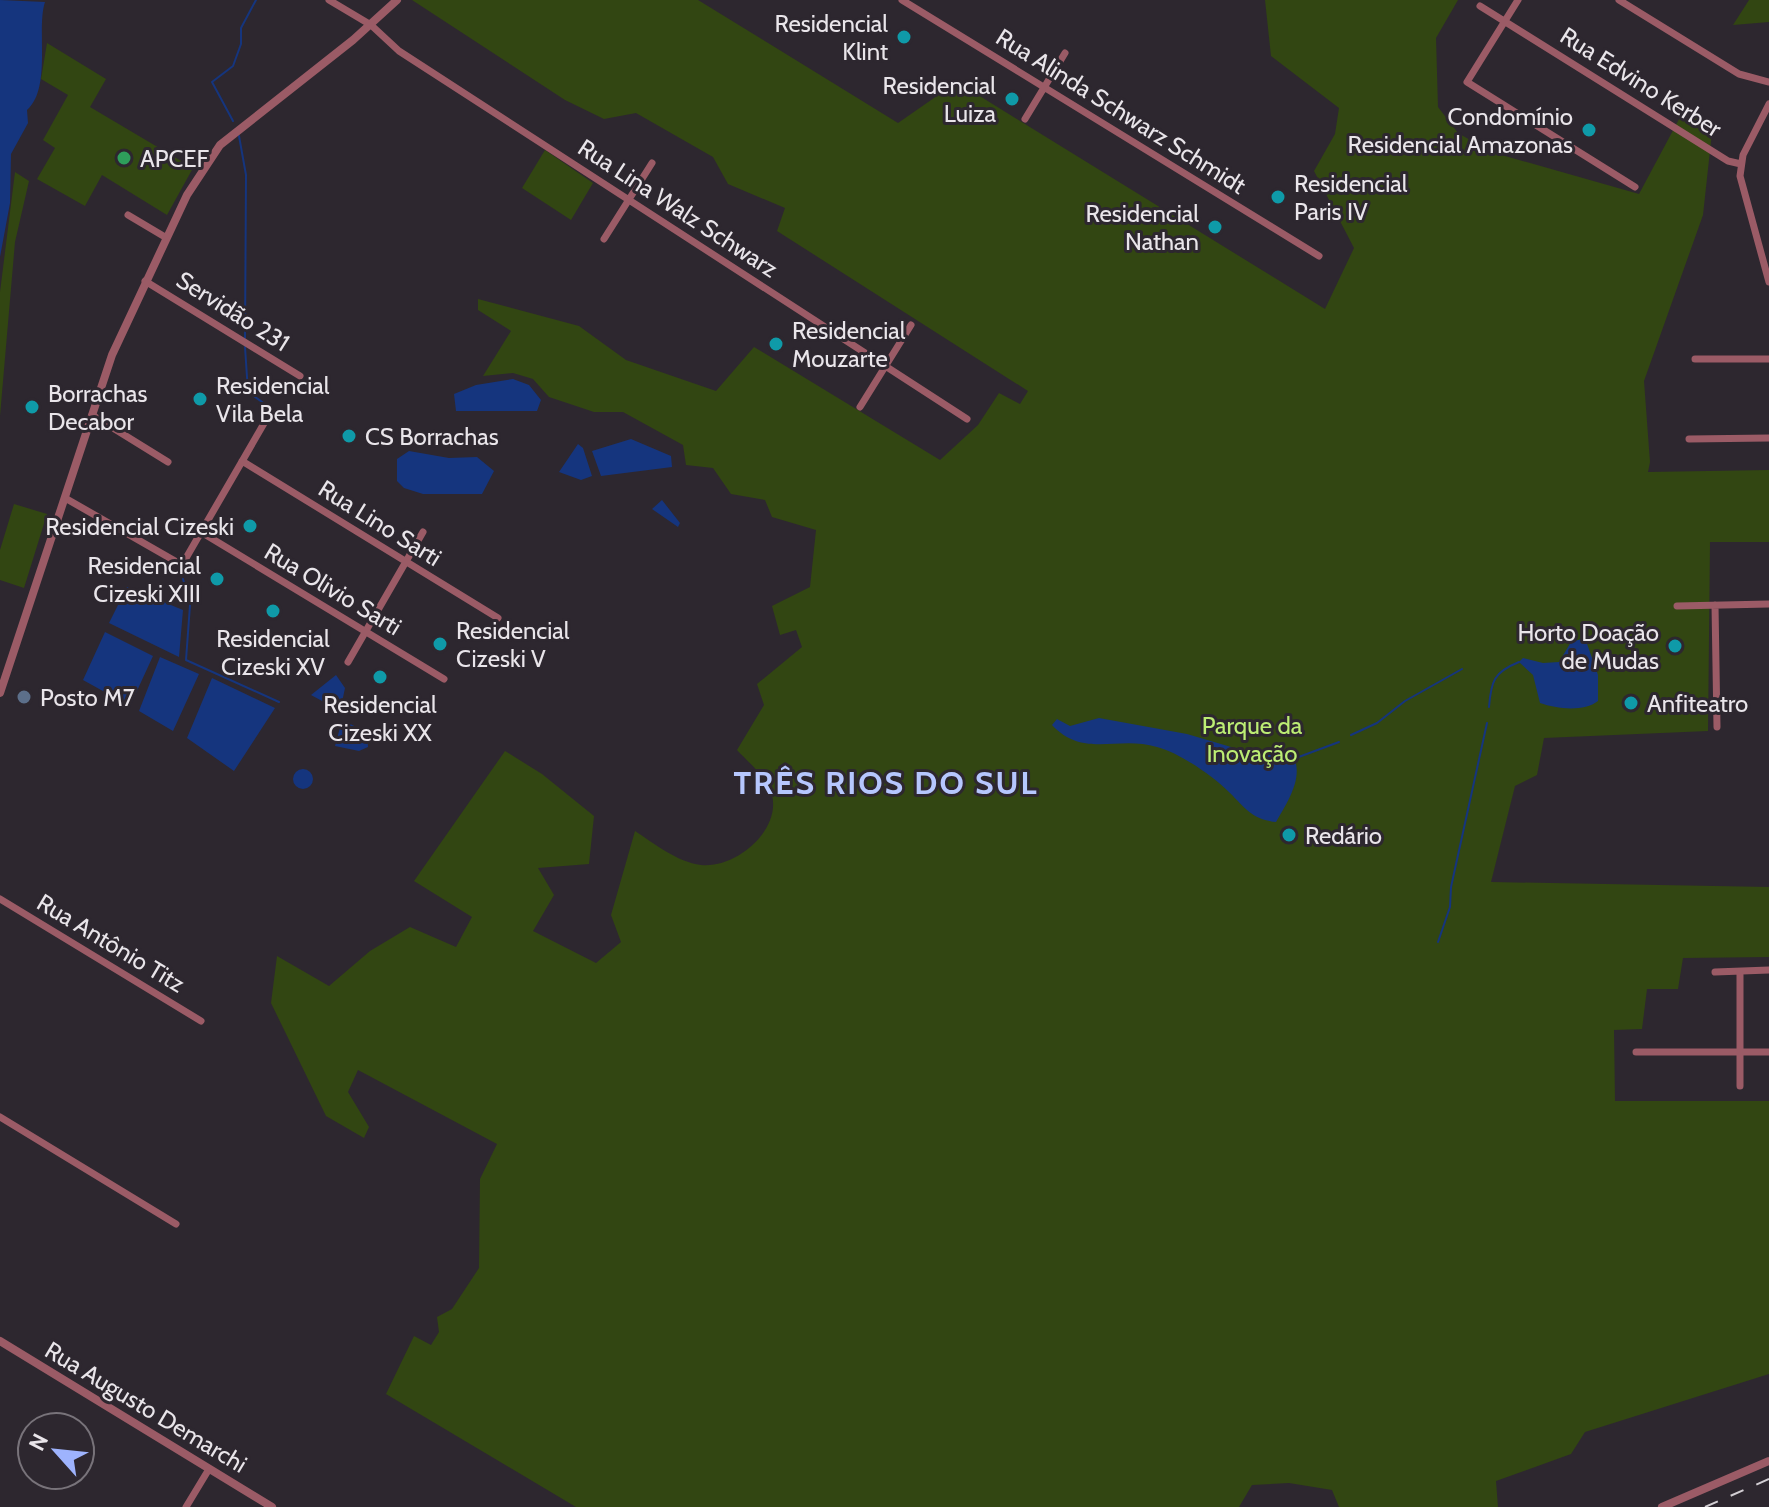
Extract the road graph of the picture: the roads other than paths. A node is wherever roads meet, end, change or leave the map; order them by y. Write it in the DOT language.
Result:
graph roads {
  1 [pos="329,0"];
  2 [pos="397,0"];
  3 [pos="902,0"];
  4 [pos="1518,0"];
  5 [pos="1619,0"];
  6 [pos="1480,6"];
  7 [pos="1505,21"];
  8 [pos="371,25"];
  9 [pos="1065,53"];
  10 [pos="1769,82"];
  11 [pos="1044,87"];
  12 [pos="1769,104"];
  13 [pos="1025,119"];
  14 [pos="652,163"];
  15 [pos="1741,164"];
  16 [pos="1635,187"];
  17 [pos="628,200"];
  18 [pos="128,215"];
  19 [pos="165,237"];
  20 [pos="604,239"];
  21 [pos="1319,256"];
  22 [pos="145,281"];
  23 [pos="1769,282"];
  24 [pos="911,325"];
  25 [pos="1695,359"];
  26 [pos="1769,359"];
  27 [pos="886,367"];
  28 [pos="300,376"];
  29 [pos="860,407"];
  30 [pos="270,413"];
  31 [pos="92,415"];
  32 [pos="967,419"];
  33 [pos="1769,438"];
  34 [pos="1689,439"];
  35 [pos="242,461"];
  36 [pos="168,462"];
  37 [pos="65,498"];
  38 [pos="201,532"];
  39 [pos="423,532"];
  40 [pos="405,563"];
  41 [pos="1769,604"];
  42 [pos="1715,605"];
  43 [pos="1677,606"];
  44 [pos="498,618"];
  45 [pos="366,632"];
  46 [pos="348,662"];
  47 [pos="444,679"];
  48 [pos="0,693"];
  49 [pos="1717,727"];
  50 [pos="0,899"];
  51 [pos="1769,970"];
  52 [pos="1715,972"];
  53 [pos="1740,972"];
  54 [pos="201,1021"];
  55 [pos="1636,1052"];
  56 [pos="1740,1052"];
  57 [pos="1769,1052"];
  58 [pos="1740,1086"];
  59 [pos="0,1117"];
  60 [pos="176,1224"];
  61 [pos="0,1341"];
  62 [pos="1769,1461"];
  63 [pos="209,1469"];
  64 [pos="186,1507"];
  65 [pos="272,1507"];
  66 [pos="1662,1507"];
  1 -- 8 [label="street, Rua Lina Walz Schwarz"];
  2 -- 8 [label="street"];
  3 -- 11 [label="street, Rua Alinda Schwarz Schmidt"];
  4 -- 7 [label="street"];
  5 -- 10 [label="street"];
  6 -- 7 [label="street, Rua Edvino Kerber"];
  7 -- 15 [label="street, Rua Edvino Kerber"];
  7 -- 16 [label="street"];
  8 -- 17 [label="street, Rua Lina Walz Schwarz"];
  8 -- 19 [label="street"];
  9 -- 11 [label="street"];
  11 -- 13 [label="street"];
  11 -- 21 [label="street, Rua Alinda Schwarz Schmidt"];
  12 -- 15 [label="street"];
  14 -- 17 [label="street"];
  15 -- 23 [label="street"];
  17 -- 20 [label="street"];
  17 -- 27 [label="street, Rua Lina Walz Schwarz"];
  18 -- 19 [label="street"];
  19 -- 22 [label="street"];
  22 -- 28 [label="street, Servidão 231"];
  22 -- 31 [label="street"];
  24 -- 27 [label="street"];
  25 -- 26 [label="street"];
  27 -- 29 [label="street"];
  27 -- 32 [label="street, Rua Lina Walz Schwarz"];
  30 -- 35 [label="street"];
  31 -- 36 [label="street"];
  31 -- 37 [label="street"];
  33 -- 34 [label="street"];
  35 -- 38 [label="street"];
  35 -- 40 [label="street, Rua Lino Sarti"];
  37 -- 38 [label="street"];
  37 -- 48 [label="street"];
  38 -- 45 [label="street, Rua Olivio Sarti"];
  39 -- 40 [label="street"];
  40 -- 44 [label="street, Rua Lino Sarti"];
  40 -- 45 [label="street"];
  41 -- 42 [label="street"];
  42 -- 43 [label="street"];
  42 -- 49 [label="street"];
  45 -- 46 [label="street"];
  45 -- 47 [label="street, Rua Olivio Sarti"];
  50 -- 54 [label="street, Rua Antônio Titz"];
  51 -- 53 [label="street"];
  52 -- 53 [label="street"];
  53 -- 56 [label="street"];
  55 -- 56 [label="street"];
  56 -- 57 [label="street"];
  56 -- 58 [label="street"];
  59 -- 60 [label="street"];
  61 -- 63 [label="street, Rua Augusto Demarchi"];
  62 -- 66 [label="street"];
  63 -- 64 [label="street"];
  63 -- 65 [label="street, Rua Augusto Demarchi"];
}
